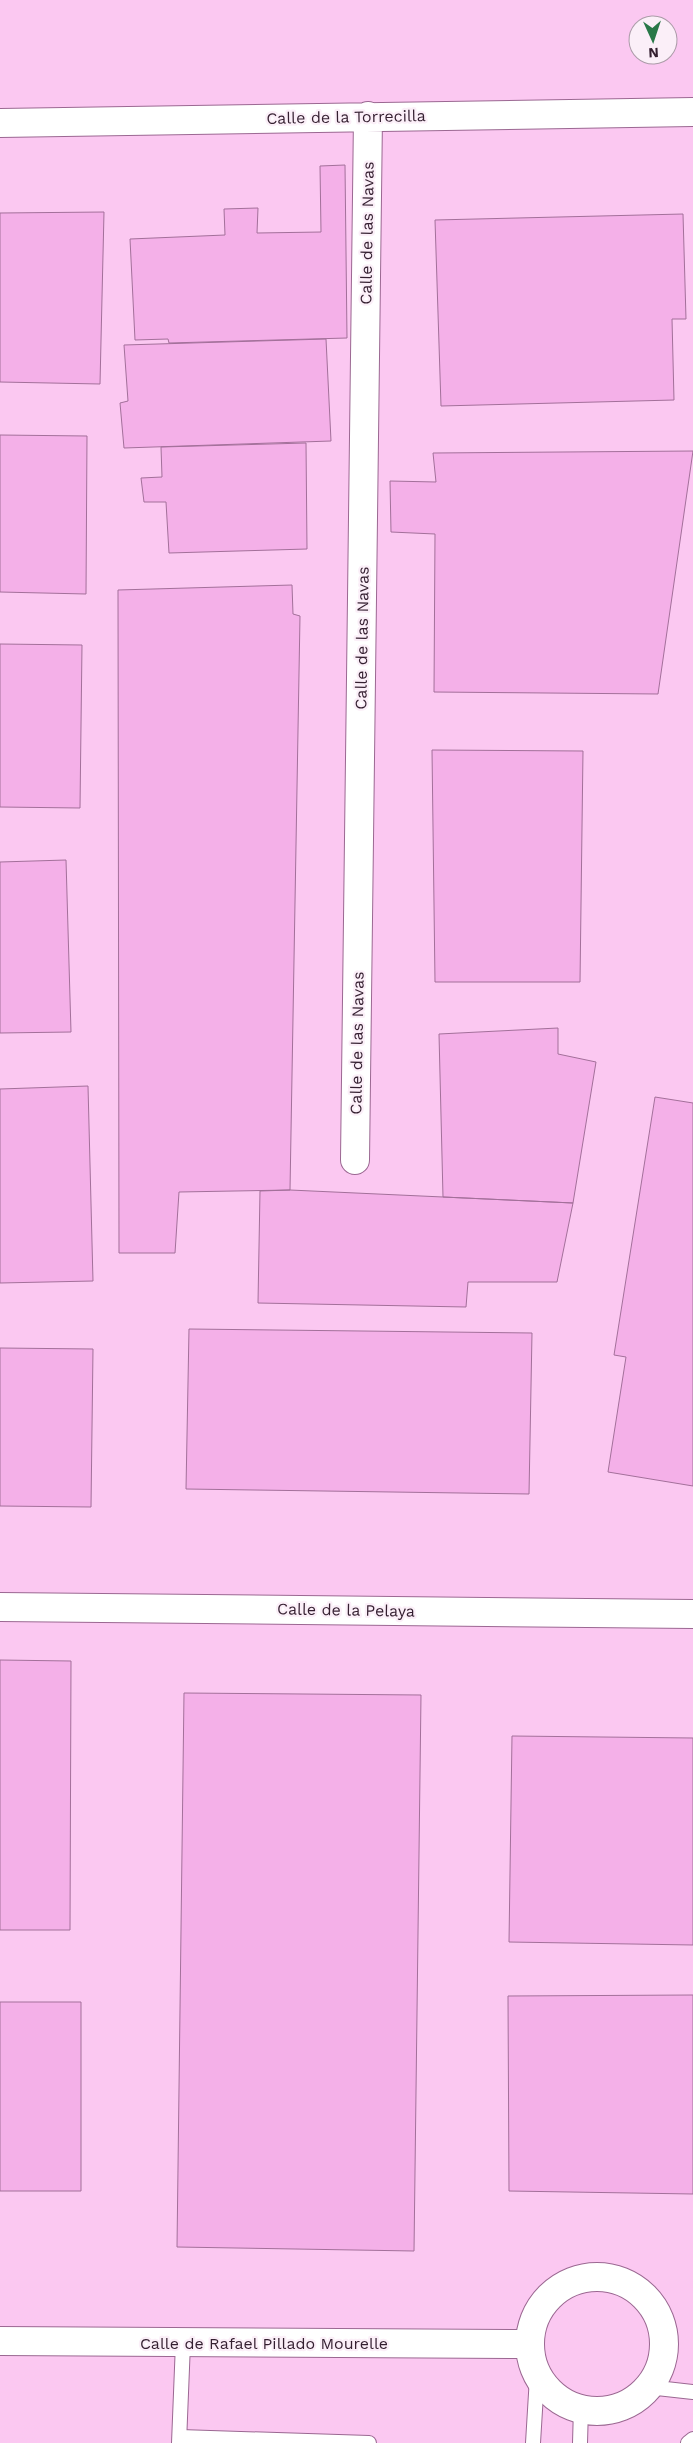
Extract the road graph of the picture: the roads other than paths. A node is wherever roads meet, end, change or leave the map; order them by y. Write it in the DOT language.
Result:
graph roads {
  1 [pos="693,112"];
  2 [pos="368,116"];
  3 [pos="0,123"];
  4 [pos="355,1160"];
  5 [pos="0,1606"];
  6 [pos="693,1614"];
  7 [pos="0,2341"];
  8 [pos="183,2343"];
  9 [pos="529,2344"];
  10 [pos="537,2377"];
  11 [pos="648,2387"];
  12 [pos="693,2392"];
  13 [pos="581,2408"];
  14 [pos="693,2439"];
  15 [pos="179,2440"];
  16 [pos="369,2443"];
  17 [pos="533,2443"];
  18 [pos="580,2443"];
  19 [pos="688,2443"];
  1 -- 2 [label="street, Calle de la Torrecilla"];
  2 -- 3 [label="street, Calle de la Torrecilla"];
  2 -- 4 [label="street, Calle de las Navas"];
  5 -- 6 [label="street, Calle de la Pelaya"];
  7 -- 8 [label="street, Calle de Rafael Pillado Mourelle"];
  8 -- 9 [label="street, Calle de Rafael Pillado Mourelle"];
  8 -- 15 [label="lane"];
  9 -- 10 [label="street"];
  9 -- 11 [label="street"];
  10 -- 13 [label="street"];
  10 -- 17 [label="lane"];
  11 -- 12 [label="lane"];
  11 -- 13 [label="street"];
  13 -- 18 [label="lane"];
  14 -- 19 [label="lane"];
  15 -- 16 [label="lane"];
}
